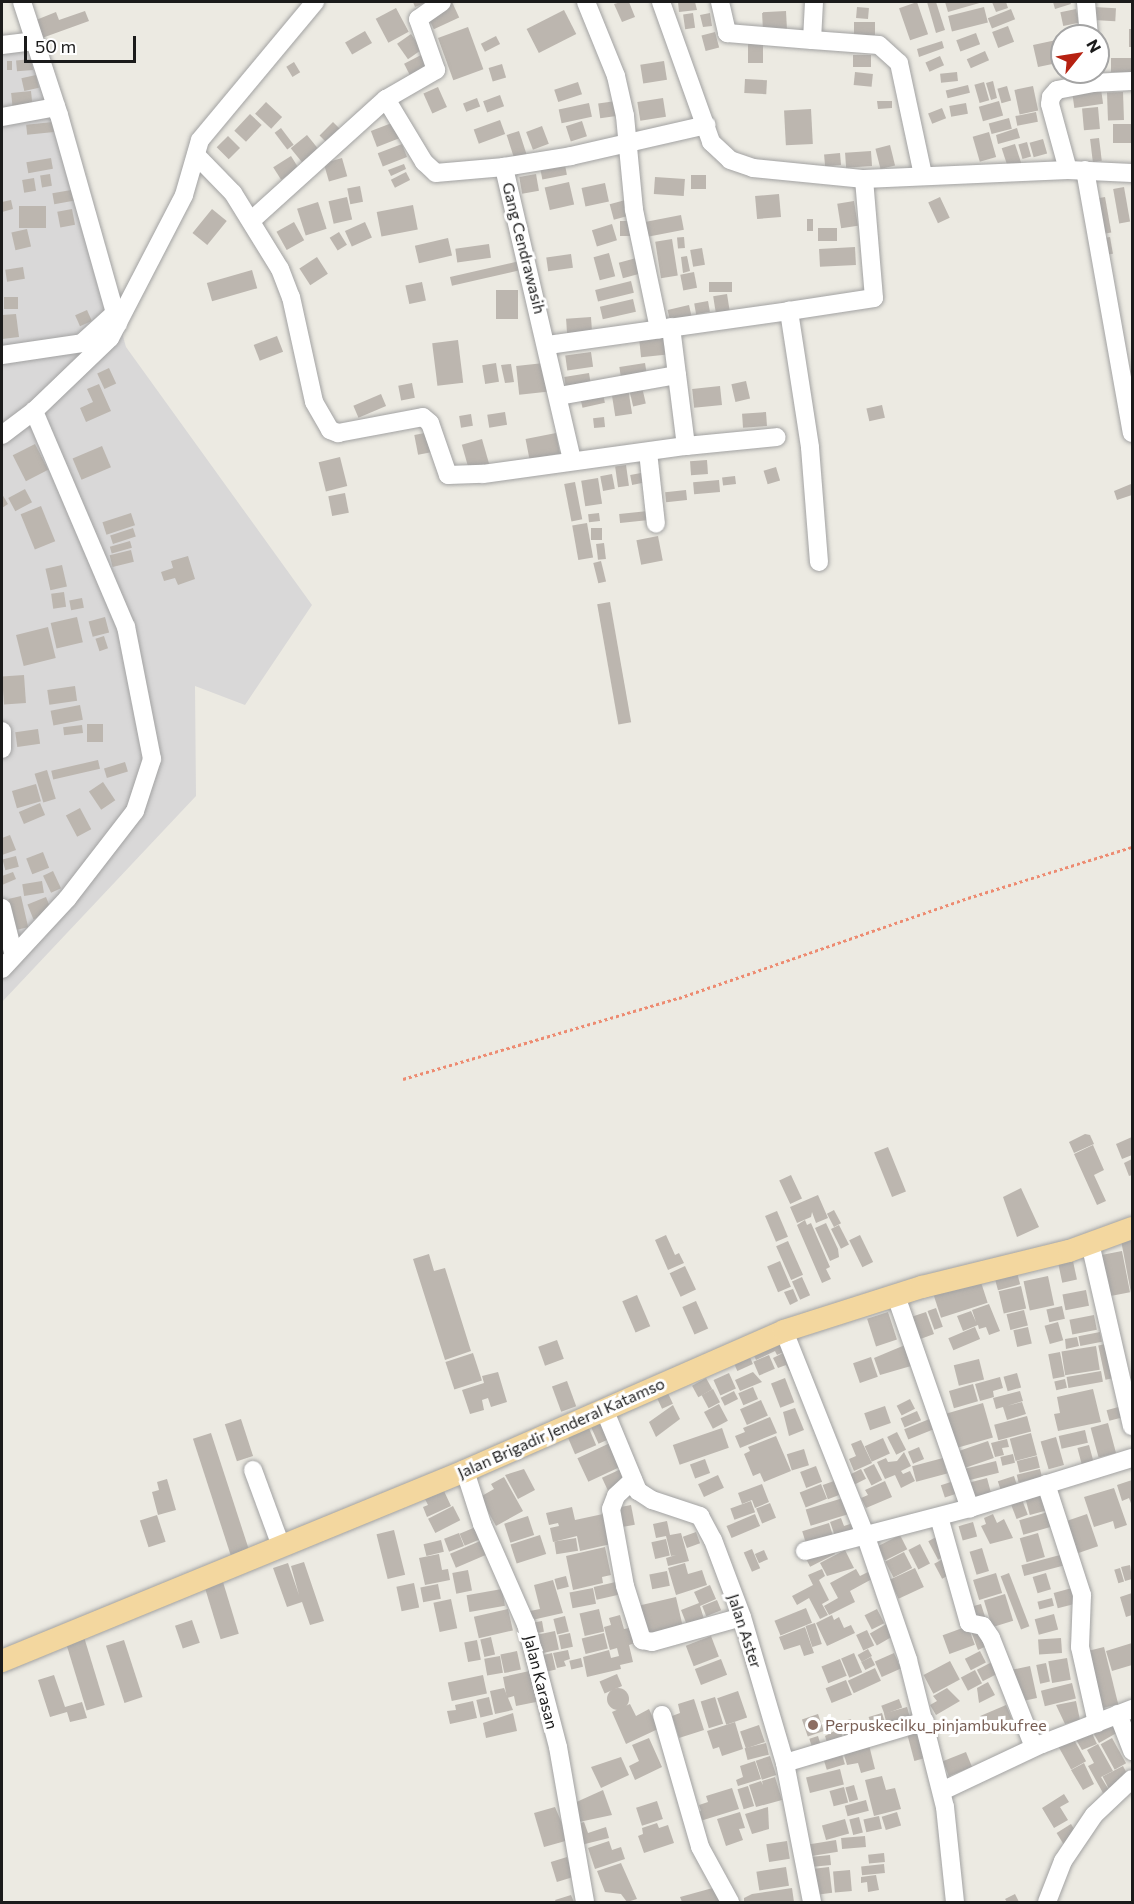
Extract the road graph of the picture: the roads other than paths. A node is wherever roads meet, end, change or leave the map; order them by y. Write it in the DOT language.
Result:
graph roads {
  1 [pos="22,2"];
  2 [pos="315,2"];
  3 [pos="442,2"];
  4 [pos="586,2"];
  5 [pos="661,2"];
  6 [pos="720,2"];
  7 [pos="814,2"];
  8 [pos="1086,2"];
  9 [pos="1088,24"];
  10 [pos="812,40"];
  11 [pos="34,41"];
  12 [pos="2,45"];
  13 [pos="1110,79"];
  14 [pos="1132,81"];
  15 [pos="1074,84"];
  16 [pos="386,99"];
  17 [pos="56,107"];
  18 [pos="2,117"];
  19 [pos="706,125"];
  20 [pos="627,142"];
  21 [pos="196,155"];
  22 [pos="504,167"];
  23 [pos="1076,170"];
  24 [pos="1132,173"];
  25 [pos="923,175"];
  26 [pos="864,179"];
  27 [pos="253,219"];
  28 [pos="789,311"];
  29 [pos="117,318"];
  30 [pos="665,328"];
  31 [pos="548,345"];
  32 [pos="2,355"];
  33 [pos="677,375"];
  34 [pos="559,396"];
  35 [pos="34,411"];
  36 [pos="1132,433"];
  37 [pos="2,435"];
  38 [pos="777,437"];
  39 [pos="687,446"];
  40 [pos="648,452"];
  41 [pos="572,460"];
  42 [pos="656,524"];
  43 [pos="819,562"];
  44 [pos="2,731"];
  45 [pos="2,749"];
  46 [pos="2,908"];
  47 [pos="8,962"];
  48 [pos="1132,1228"];
  49 [pos="1090,1243"];
  50 [pos="896,1296"];
  51 [pos="784,1331"];
  52 [pos="604,1409"];
  53 [pos="1132,1426"];
  54 [pos="1132,1458"];
  55 [pos="253,1470"];
  56 [pos="465,1471"];
  57 [pos="633,1480"];
  58 [pos="1046,1484"];
  59 [pos="970,1508"];
  60 [pos="939,1517"];
  61 [pos="866,1537"];
  62 [pos="280,1546"];
  63 [pos="805,1551"];
  64 [pos="742,1617"];
  65 [pos="2,1661"];
  66 [pos="1125,1712"];
  67 [pos="662,1715"];
  68 [pos="925,1721"];
  69 [pos="1097,1723"];
  70 [pos="1034,1748"];
  71 [pos="1132,1751"];
  72 [pos="785,1763"];
  73 [pos="1132,1779"];
  74 [pos="942,1791"];
  75 [pos="585,1902"];
  76 [pos="730,1902"];
  77 [pos="812,1902"];
  78 [pos="955,1902"];
  79 [pos="1047,1902"];
  1 -- 11 [label="street"];
  2 -- 21 [label="street"];
  3 -- 16 [label="street"];
  4 -- 20 [label="street"];
  5 -- 19 [label="street"];
  6 -- 10 [label="street"];
  7 -- 10 [label="street"];
  8 -- 9 [label="street"];
  10 -- 25 [label="street"];
  11 -- 12 [label="street"];
  11 -- 17 [label="street"];
  13 -- 14 [label="street"];
  15 -- 23 [label="street"];
  16 -- 22 [label="street"];
  16 -- 27 [label="street"];
  17 -- 18 [label="street"];
  17 -- 29 [label="street"];
  19 -- 20 [label="street, Gang Cendrawasih"];
  19 -- 26 [label="street"];
  20 -- 22 [label="street, Gang Cendrawasih"];
  20 -- 30 [label="street"];
  21 -- 27 [label="street"];
  21 -- 29 [label="street"];
  22 -- 31 [label="street, Gang Cendrawasih"];
  23 -- 24 [label="street"];
  23 -- 25 [label="street"];
  23 -- 36 [label="street"];
  25 -- 26 [label="street"];
  26 -- 28 [label="street"];
  27 -- 41 [label="street"];
  28 -- 30 [label="street"];
  28 -- 43 [label="street"];
  29 -- 32 [label="street"];
  29 -- 35 [label="street"];
  30 -- 31 [label="street"];
  30 -- 33 [label="street"];
  31 -- 34 [label="street, Gang Cendrawasih"];
  33 -- 34 [label="street"];
  33 -- 39 [label="street"];
  34 -- 41 [label="street, Gang Cendrawasih"];
  35 -- 37 [label="street"];
  35 -- 47 [label="street"];
  38 -- 39 [label="street"];
  39 -- 40 [label="street"];
  40 -- 41 [label="street"];
  40 -- 42 [label="street"];
  44 -- 45 [label="street"];
  46 -- 47 [label="street"];
  48 -- 49 [label="main road, Jalan Brigadir Jenderal Katamso"];
  49 -- 50 [label="main road, Jalan Brigadir Jenderal Katamso"];
  49 -- 53 [label="street"];
  50 -- 51 [label="main road, Jalan Brigadir Jenderal Katamso"];
  50 -- 59 [label="street"];
  51 -- 52 [label="main road, Jalan Brigadir Jenderal Katamso"];
  51 -- 61 [label="street"];
  52 -- 56 [label="main road, Jalan Brigadir Jenderal Katamso"];
  52 -- 57 [label="street, Jalan Aster"];
  54 -- 58 [label="street"];
  55 -- 62 [label="street"];
  56 -- 62 [label="main road, Jalan Brigadir Jenderal Katamso"];
  56 -- 75 [label="street, Jalan Karasan"];
  57 -- 64 [label="street, Jalan Aster"];
  57 -- 64 [label="street"];
  58 -- 59 [label="street"];
  58 -- 69 [label="street"];
  59 -- 60 [label="street"];
  60 -- 61 [label="street"];
  60 -- 70 [label="street"];
  61 -- 63 [label="street"];
  61 -- 68 [label="street"];
  62 -- 65 [label="main road, Jalan Brigadir Jenderal Katamso"];
  64 -- 72 [label="street, Jalan Aster"];
  66 -- 69 [label="street"];
  66 -- 71 [label="street"];
  67 -- 76 [label="street"];
  68 -- 72 [label="street"];
  68 -- 74 [label="street"];
  69 -- 70 [label="street"];
  70 -- 74 [label="street"];
  72 -- 77 [label="street, Jalan Aster"];
  73 -- 79 [label="street"];
  74 -- 78 [label="street"];
}
